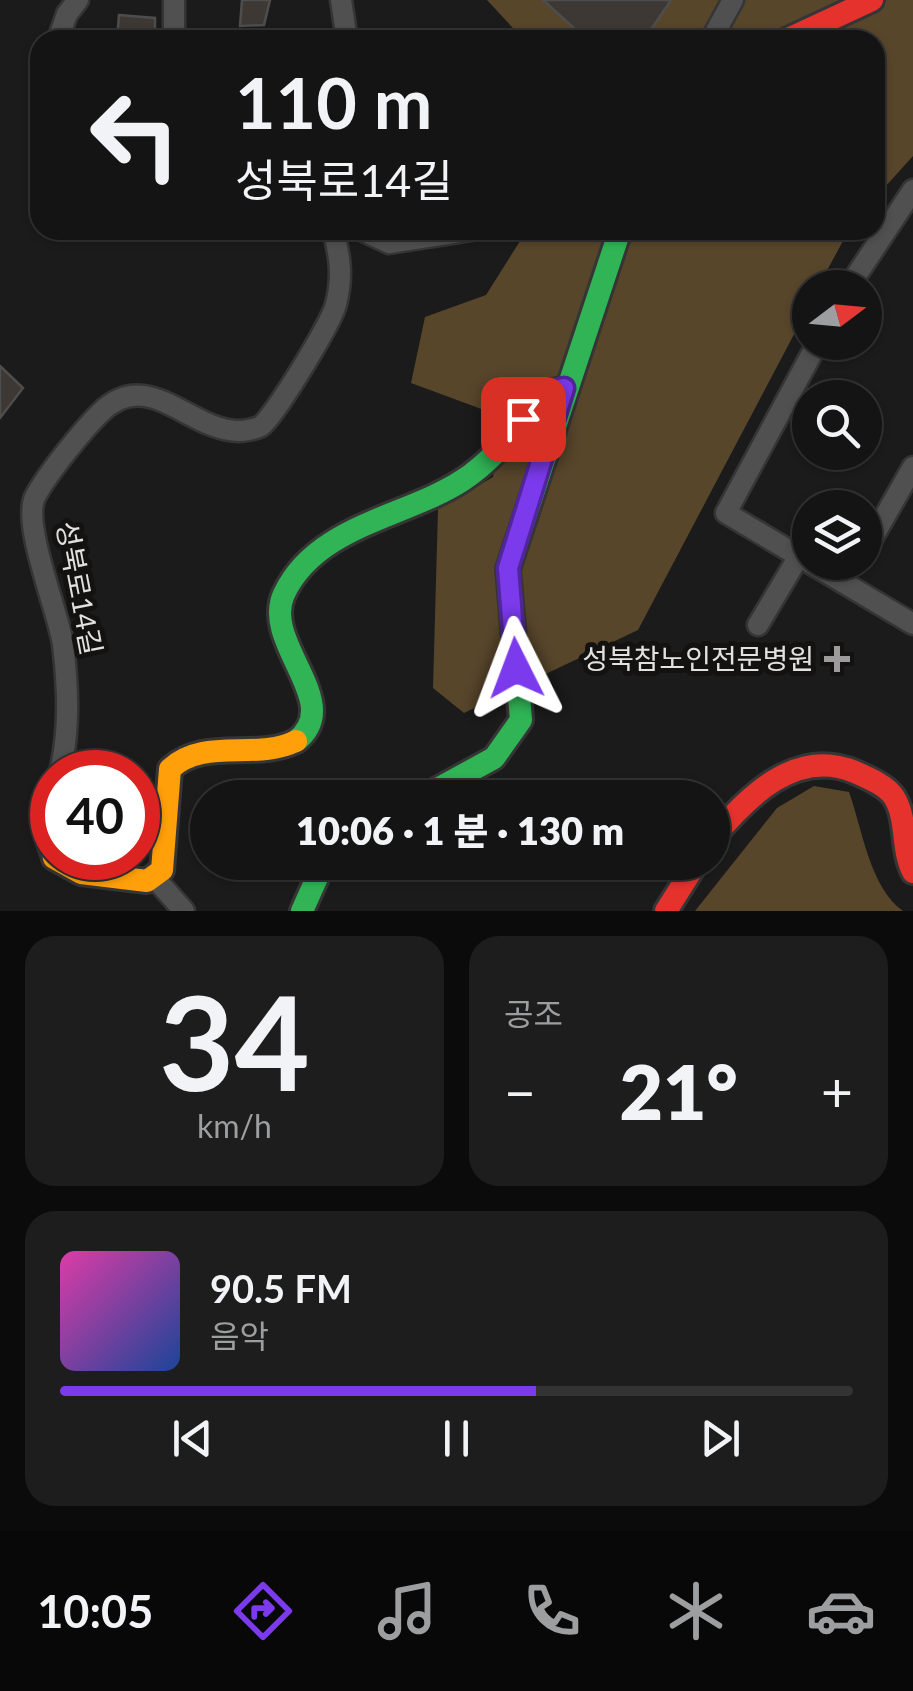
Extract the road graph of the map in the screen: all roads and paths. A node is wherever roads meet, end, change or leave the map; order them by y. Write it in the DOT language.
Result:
graph roads {
  1 [pos="78,0"];
  2 [pos="174,0"];
  3 [pos="340,0"];
  4 [pos="733,0"];
  5 [pos="872,0"];
  6 [pos="61,30"];
  7 [pos="174,30"];
  8 [pos="345,30"];
  9 [pos="716,30"];
  10 [pos="808,30"];
  11 [pos="913,190"];
  12 [pos="885,232"];
  13 [pos="335,240"];
  14 [pos="379,240"];
  15 [pos="429,240"];
  16 [pos="616,240"];
  17 [pos="880,240"];
  18 [pos="860,270"];
  19 [pos="808,360"];
  20 [pos="564,388"];
  21 [pos="913,467"];
  22 [pos="882,521"];
  23 [pos="792,552"];
  24 [pos="792,568"];
  25 [pos="839,580"];
  26 [pos="848,580"];
  27 [pos="846,584"];
  28 [pos="913,624"];
  29 [pos="758,625"];
  30 [pos="62,750"];
  31 [pos="456,780"];
  32 [pos="730,819"];
  33 [pos="160,872"];
  34 [pos="913,872"];
  35 [pos="157,880"];
  36 [pos="316,880"];
  37 [pos="686,880"];
  38 [pos="184,911"];
  39 [pos="302,911"];
  40 [pos="666,911"];
  1 -- 6 [label="street"];
  2 -- 7 [label="street"];
  3 -- 8 [label="street"];
  4 -- 9 [label="street"];
  5 -- 10 [label="street"];
  11 -- 12 [label="street"];
  13 -- 30 [label="street, 성북로14길"];
  14 -- 15 [label="street"];
  16 -- 20 [label="street"];
  17 -- 18 [label="street"];
  19 -- 23 [label="street"];
  20 -- 31 [label="street"];
  20 -- 33 [label="street"];
  21 -- 22 [label="street"];
  24 -- 29 [label="street"];
  25 -- 27 [label="street"];
  26 -- 27 [label="street"];
  27 -- 28 [label="street"];
  32 -- 34 [label="street"];
  35 -- 38 [label="street"];
  36 -- 39 [label="street"];
  37 -- 40 [label="street"];
}
